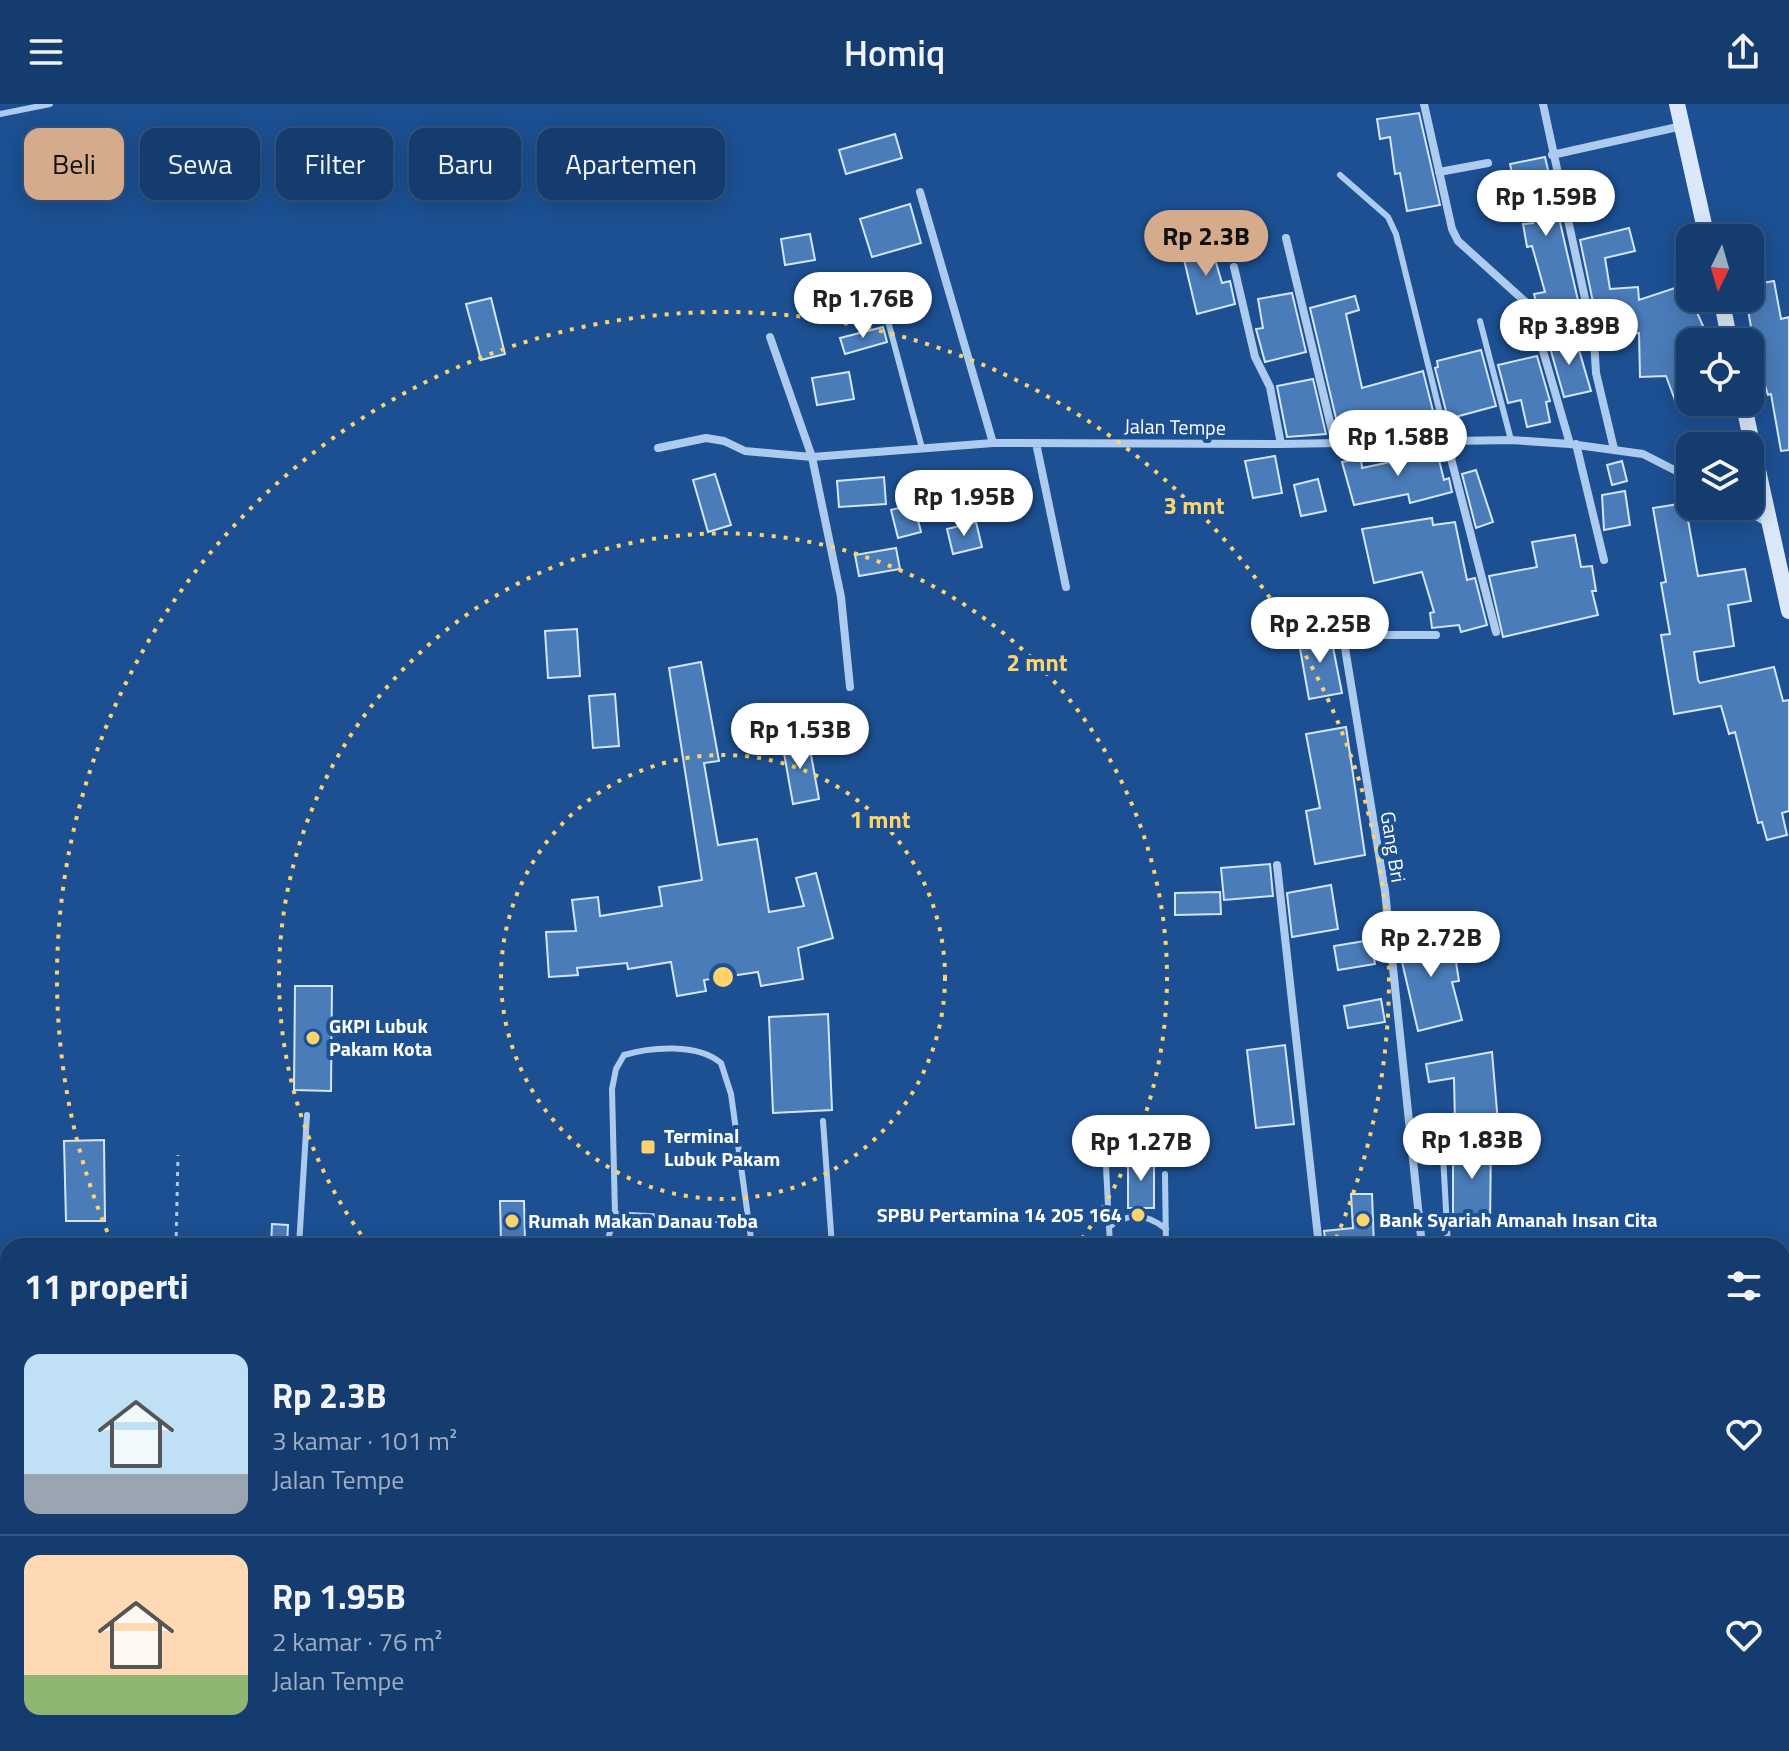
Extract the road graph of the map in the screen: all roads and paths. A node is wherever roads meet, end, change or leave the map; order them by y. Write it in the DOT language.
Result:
graph roads {
  1 [pos="50,104"];
  2 [pos="1424,104"];
  3 [pos="1543,104"];
  4 [pos="1677,104"];
  5 [pos="0,114"];
  6 [pos="1682,126"];
  7 [pos="1552,155"];
  8 [pos="1488,163"];
  9 [pos="1439,172"];
  10 [pos="1340,175"];
  11 [pos="920,192"];
  12 [pos="1704,224"];
  13 [pos="1286,238"];
  14 [pos="1234,267"];
  15 [pos="881,295"];
  16 [pos="1535,319"];
  17 [pos="1480,321"];
  18 [pos="770,337"];
  19 [pos="1594,340"];
  20 [pos="1746,416"];
  21 [pos="1511,440"];
  22 [pos="993,443"];
  23 [pos="1036,443"];
  24 [pos="1335,443"];
  25 [pos="1447,443"];
  26 [pos="1281,444"];
  27 [pos="1573,444"];
  28 [pos="658,448"];
  29 [pos="922,448"];
  30 [pos="1614,449"];
  31 [pos="812,457"];
  32 [pos="1676,469"];
  33 [pos="1764,517"];
  34 [pos="1768,519"];
  35 [pos="1604,560"];
  36 [pos="1066,587"];
  37 [pos="1789,611"];
  38 [pos="1496,632"];
  39 [pos="1436,635"];
  40 [pos="850,687"];
  41 [pos="1277,865"];
  42 [pos="307,1115"];
  43 [pos="823,1121"];
  44 [pos="1497,1129"];
  45 [pos="178,1155"];
  46 [pos="1106,1166"];
  47 [pos="1165,1174"];
  48 [pos="615,1214"];
  49 [pos="748,1222"];
  50 [pos="1109,1227"];
  51 [pos="1166,1229"];
  52 [pos="176,1238"];
  53 [pos="299,1238"];
  54 [pos="608,1238"];
  55 [pos="751,1238"];
  56 [pos="831,1238"];
  57 [pos="1110,1238"];
  58 [pos="1166,1238"];
  59 [pos="1318,1238"];
  60 [pos="1421,1238"];
  61 [pos="1448,1238"];
  1 -- 5 [label="lane"];
  2 -- 9 [label="street"];
  3 -- 7 [label="street"];
  4 -- 6 [label="street"];
  6 -- 7 [label="street"];
  6 -- 12 [label="street"];
  7 -- 19 [label="street"];
  8 -- 9 [label="street"];
  9 -- 16 [label="street"];
  10 -- 25 [label="lane"];
  11 -- 22 [label="street"];
  13 -- 24 [label="street"];
  14 -- 26 [label="street"];
  15 -- 29 [label="lane"];
  16 -- 19 [label="street"];
  16 -- 27 [label="street"];
  17 -- 21 [label="lane"];
  18 -- 31 [label="street"];
  19 -- 30 [label="street"];
  20 -- 34 [label="street"];
  21 -- 25 [label="street, Jalan Tempe"];
  21 -- 27 [label="street, Jalan Tempe"];
  22 -- 23 [label="street, Jalan Tempe"];
  22 -- 29 [label="street, Jalan Tempe"];
  23 -- 26 [label="street, Jalan Tempe"];
  23 -- 36 [label="street"];
  24 -- 25 [label="street, Jalan Tempe"];
  24 -- 26 [label="street, Jalan Tempe"];
  25 -- 38 [label="street"];
  27 -- 30 [label="street, Jalan Tempe"];
  27 -- 35 [label="street"];
  28 -- 31 [label="street, Jalan Tempe"];
  29 -- 31 [label="street, Jalan Tempe"];
  30 -- 32 [label="street, Jalan Tempe"];
  31 -- 40 [label="street"];
  33 -- 34 [label="street"];
  34 -- 37 [label="street"];
  39 -- 60 [label="street, Gang Bri"];
  41 -- 59 [label="street"];
  42 -- 53 [label="lane"];
  43 -- 56 [label="lane"];
  44 -- 61 [label="lane"];
  45 -- 52 [label="path"];
  46 -- 50 [label="lane"];
  47 -- 51 [label="lane"];
  48 -- 49 [label="lane"];
  48 -- 49 [label="lane"];
  48 -- 54 [label="lane"];
  49 -- 55 [label="lane"];
  50 -- 51 [label="lane"];
  50 -- 57 [label="lane"];
  51 -- 58 [label="lane"];
}
